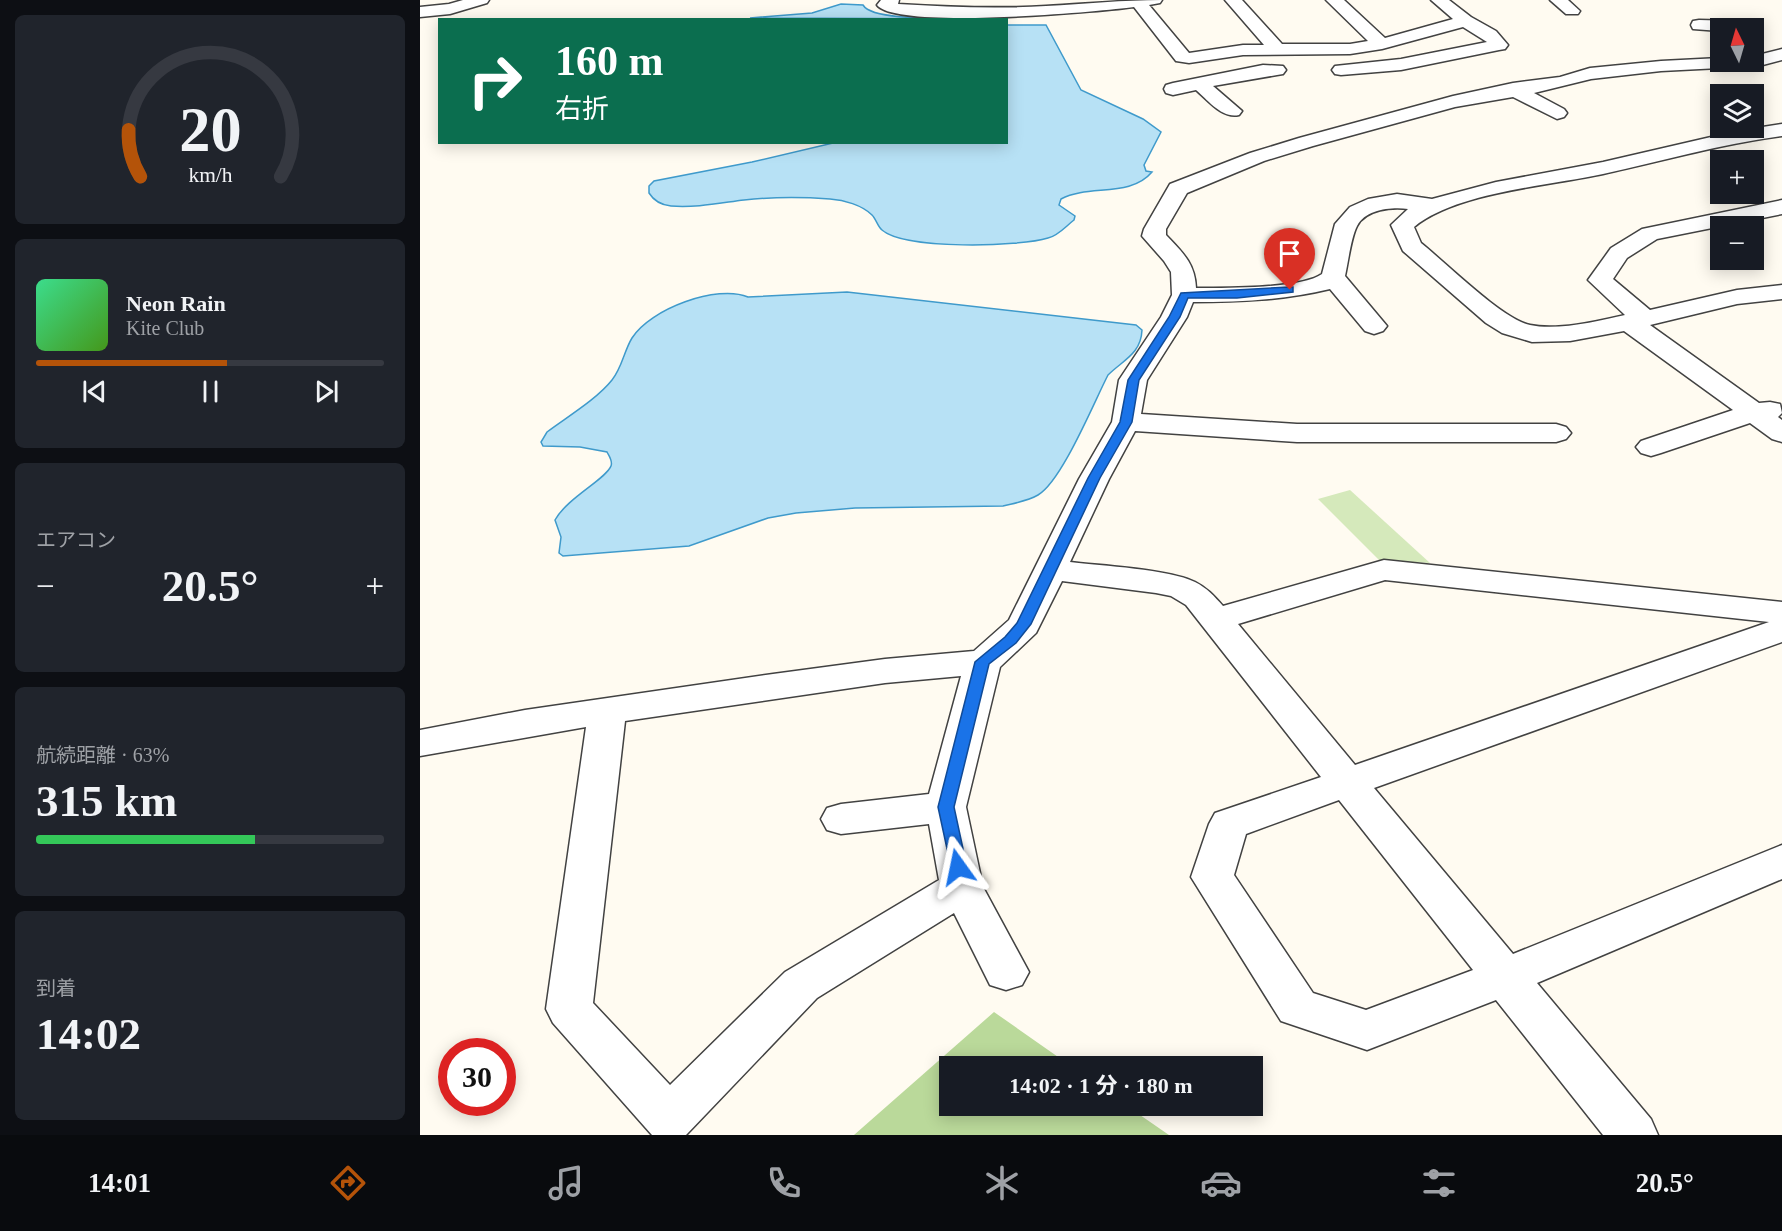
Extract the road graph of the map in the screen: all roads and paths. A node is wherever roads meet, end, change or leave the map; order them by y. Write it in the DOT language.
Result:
graph roads {
  1 [pos="481,0"];
  2 [pos="891,0"];
  3 [pos="1233,0"];
  4 [pos="1334,0"];
  5 [pos="1438,0"];
  6 [pos="1558,0"];
  7 [pos="1146,1"];
  8 [pos="1572,11"];
  9 [pos="420,12"];
  10 [pos="1465,21"];
  11 [pos="1699,25"];
  12 [pos="1710,25"];
  13 [pos="1382,44"];
  14 [pos="1277,49"];
  15 [pos="1782,54"];
  16 [pos="1296,70"];
  17 [pos="1318,70"];
  18 [pos="1201,85"];
  19 [pos="1173,89"];
  20 [pos="1514,89"];
  21 [pos="1232,111"];
  22 [pos="1557,113"];
  23 [pos="1782,130"];
  24 [pos="1219,171"];
  25 [pos="1250,179"];
  26 [pos="1434,206"];
  27 [pos="1782,207"];
  28 [pos="1333,277"];
  29 [pos="1782,292"];
  30 [pos="1184,295"];
  31 [pos="1638,321"];
  32 [pos="1374,326"];
  33 [pos="1782,408"];
  34 [pos="1754,413"];
  35 [pos="1126,422"];
  36 [pos="1556,433"];
  37 [pos="1782,433"];
  38 [pos="1651,447"];
  39 [pos="1050,570"];
  40 [pos="1782,613"];
  41 [pos="1216,619"];
  42 [pos="1782,630"];
  43 [pos="982,662"];
  44 [pos="607,712"];
  45 [pos="420,743"];
  46 [pos="1346,783"];
  47 [pos="946,807"];
  48 [pos="841,819"];
  49 [pos="1782,861"];
  50 [pos="962,887"];
  51 [pos="1006,972"];
  52 [pos="1505,977"];
  53 [pos="1633,1135"];
  1 -- 9 [label="street"];
  2 -- 7 [label="street"];
  3 -- 14 [label="street"];
  4 -- 13 [label="street"];
  5 -- 10 [label="street"];
  6 -- 8 [label="street"];
  7 -- 14 [label="street"];
  10 -- 13 [label="street"];
  10 -- 17 [label="street"];
  11 -- 12 [label="street"];
  13 -- 14 [label="street"];
  15 -- 20 [label="street"];
  16 -- 18 [label="street"];
  18 -- 19 [label="street"];
  18 -- 21 [label="street"];
  20 -- 22 [label="street"];
  20 -- 24 [label="street"];
  23 -- 26 [label="street"];
  24 -- 25 [label="street"];
  24 -- 30 [label="street"];
  26 -- 28 [label="street"];
  26 -- 31 [label="street"];
  27 -- 31 [label="street"];
  28 -- 30 [label="street"];
  28 -- 32 [label="street"];
  29 -- 31 [label="street"];
  30 -- 35 [label="street"];
  31 -- 34 [label="street"];
  33 -- 34 [label="street"];
  34 -- 37 [label="street"];
  34 -- 38 [label="street"];
  35 -- 36 [label="street"];
  35 -- 39 [label="street"];
  39 -- 41 [label="street"];
  39 -- 43 [label="street"];
  40 -- 41 [label="street"];
  41 -- 46 [label="street"];
  42 -- 46 [label="street"];
  43 -- 44 [label="street"];
  43 -- 47 [label="street"];
  44 -- 45 [label="street"];
  44 -- 50 [label="street"];
  46 -- 52 [label="street"];
  46 -- 52 [label="street"];
  47 -- 48 [label="street"];
  47 -- 50 [label="street"];
  49 -- 52 [label="street"];
  50 -- 51 [label="street"];
  52 -- 53 [label="street"];
}
